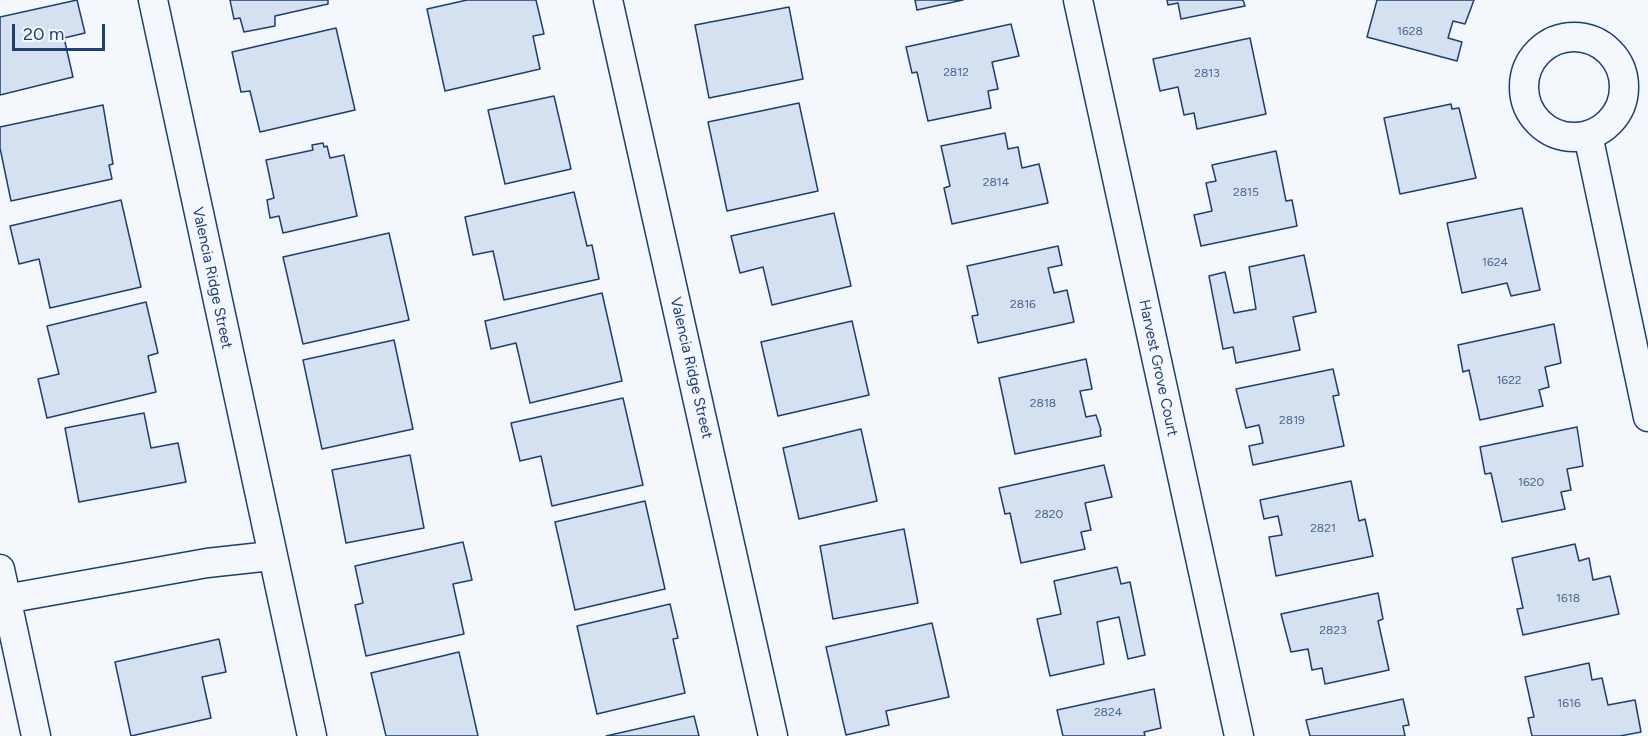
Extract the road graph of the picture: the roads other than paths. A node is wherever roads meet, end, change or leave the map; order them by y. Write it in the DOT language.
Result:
graph roads {
  1 [pos="153,0"];
  2 [pos="608,0"];
  3 [pos="1078,0"];
  4 [pos="1588,135"];
  5 [pos="1648,417"];
  6 [pos="271,556"];
  7 [pos="0,569"];
  8 [pos="3,600"];
  9 [pos="36,736"];
  10 [pos="312,736"];
  11 [pos="773,736"];
  12 [pos="1239,736"];
  1 -- 6 [label="street, Valencia Ridge Street"];
  2 -- 11 [label="street, Valencia Ridge Street"];
  3 -- 12 [label="street, Harvest Grove Court"];
  4 -- 5 [label="street"];
  6 -- 8 [label="street"];
  6 -- 10 [label="street, Valencia Ridge Street"];
  7 -- 8 [label="street"];
  8 -- 9 [label="street"];
}
